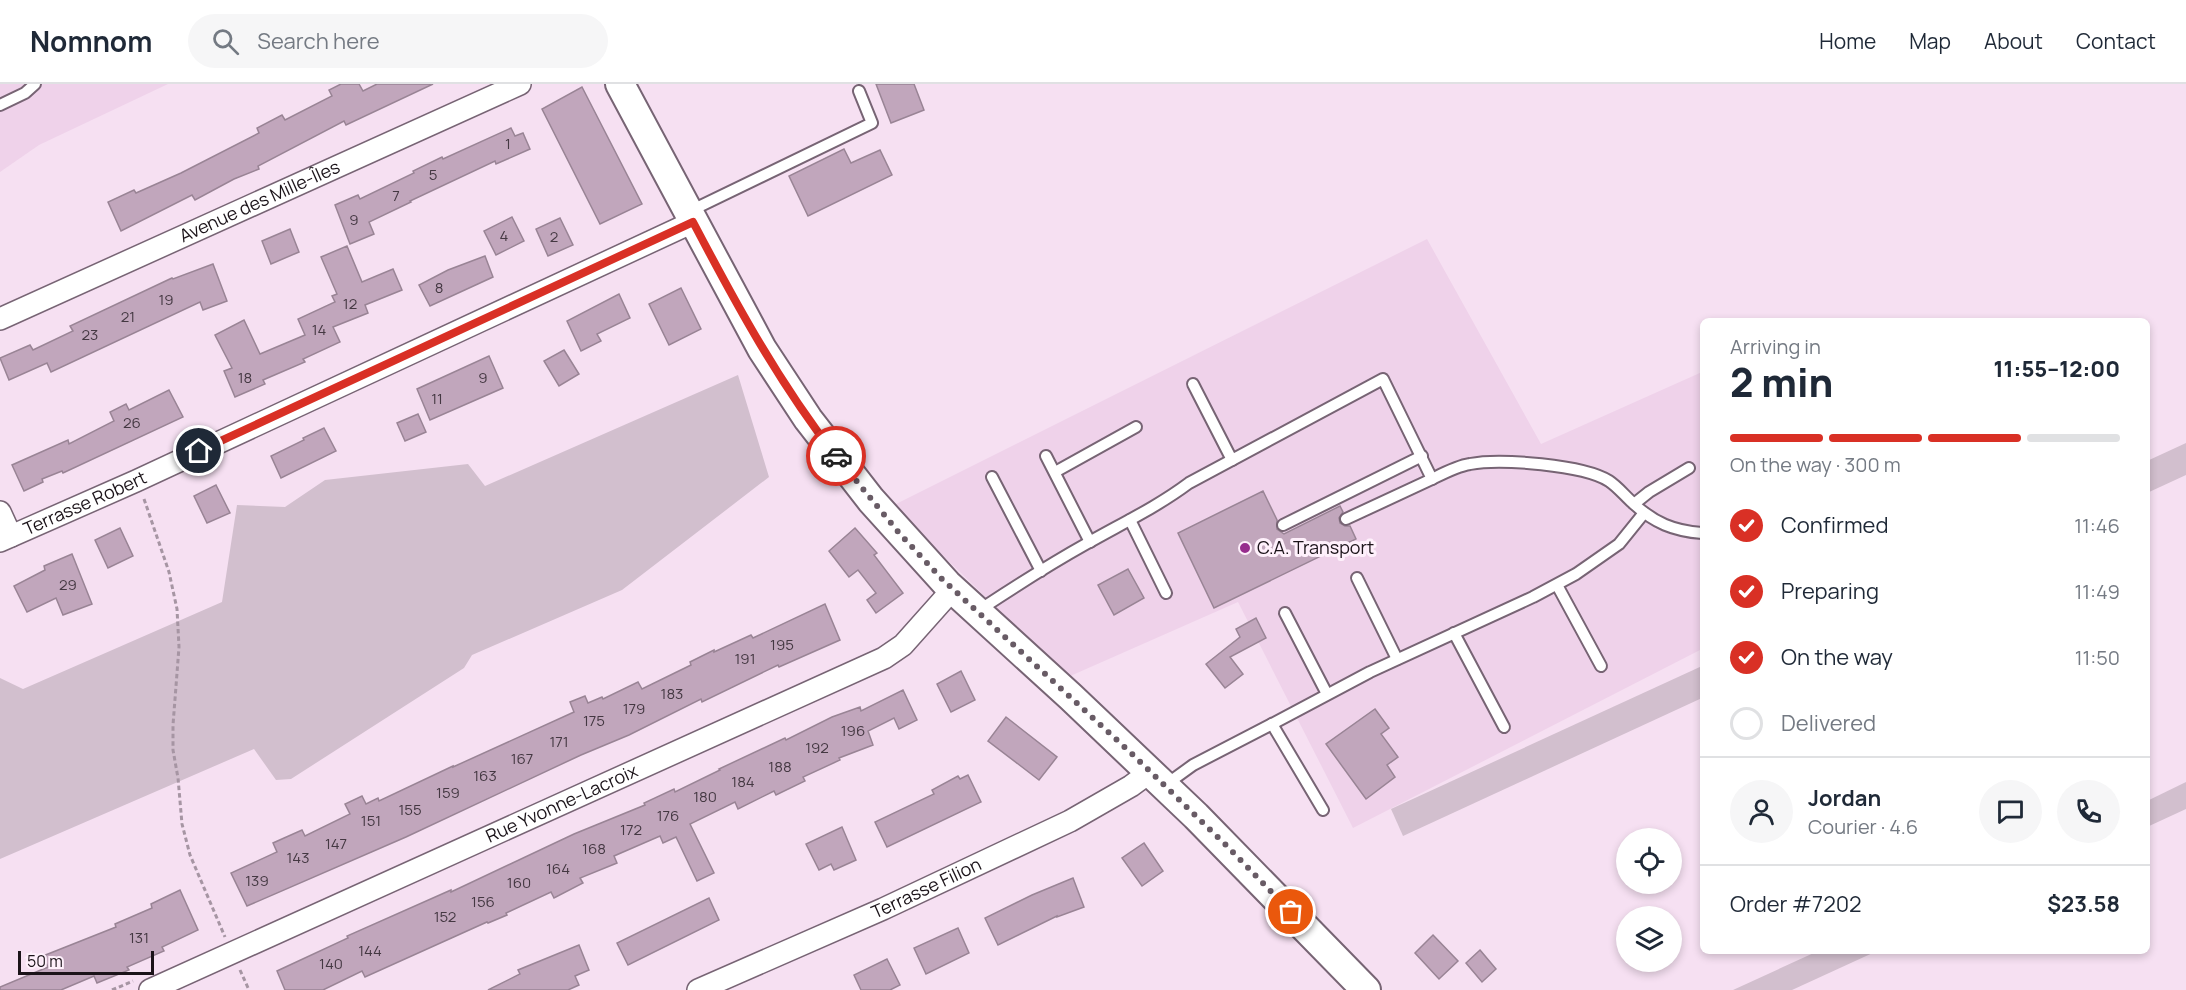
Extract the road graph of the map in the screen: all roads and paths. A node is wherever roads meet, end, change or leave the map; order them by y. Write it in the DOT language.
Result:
graph roads {
  1 [pos="35,84"];
  2 [pos="520,84"];
  3 [pos="620,84"];
  4 [pos="859,91"];
  5 [pos="1,103"];
  6 [pos="691,217"];
  7 [pos="0,319"];
  8 [pos="1192,384"];
  9 [pos="1136,427"];
  10 [pos="1046,456"];
  11 [pos="1422,456"];
  12 [pos="1232,460"];
  13 [pos="1689,468"];
  14 [pos="1055,472"];
  15 [pos="992,477"];
  16 [pos="1432,479"];
  17 [pos="141,492"];
  18 [pos="1634,504"];
  19 [pos="0,512"];
  20 [pos="1644,513"];
  21 [pos="1346,519"];
  22 [pos="1130,520"];
  23 [pos="1283,525"];
  24 [pos="1700,533"];
  25 [pos="5,538"];
  26 [pos="1090,542"];
  27 [pos="1041,571"];
  28 [pos="1357,578"];
  29 [pos="1557,585"];
  30 [pos="952,590"];
  31 [pos="1166,593"];
  32 [pos="1285,613"];
  33 [pos="979,614"];
  34 [pos="1454,633"];
  35 [pos="1397,659"];
  36 [pos="1602,666"];
  37 [pos="1327,694"];
  38 [pos="1272,724"];
  39 [pos="1504,727"];
  40 [pos="1157,779"];
  41 [pos="1323,810"];
  42 [pos="226,939"];
  43 [pos="237,964"];
  44 [pos="150,990"];
  45 [pos="249,990"];
  46 [pos="698,990"];
  47 [pos="1366,990"];
  1 -- 5 [label="lane"];
  2 -- 7 [label="street, Avenue des Mille-Îles"];
  3 -- 6 [label="main road"];
  4 -- 6 [label="lane"];
  6 -- 25 [label="street, Terrasse Robert"];
  6 -- 30 [label="main road"];
  8 -- 12 [label="lane"];
  9 -- 14 [label="lane"];
  10 -- 14 [label="lane"];
  11 -- 12 [label="lane"];
  11 -- 16 [label="lane"];
  11 -- 23 [label="lane"];
  12 -- 22 [label="lane"];
  13 -- 18 [label="lane"];
  14 -- 26 [label="lane"];
  15 -- 27 [label="lane"];
  16 -- 18 [label="lane"];
  16 -- 21 [label="lane"];
  17 -- 42 [label="path"];
  18 -- 20 [label="lane"];
  19 -- 25 [label="street"];
  20 -- 24 [label="lane"];
  20 -- 29 [label="lane"];
  22 -- 26 [label="lane"];
  22 -- 31 [label="lane"];
  26 -- 27 [label="lane"];
  27 -- 33 [label="lane"];
  28 -- 35 [label="lane"];
  29 -- 34 [label="lane"];
  29 -- 36 [label="lane"];
  30 -- 33 [label="main road"];
  30 -- 44 [label="street, Rue Yvonne-Lacroix"];
  32 -- 37 [label="lane"];
  33 -- 40 [label="main road"];
  34 -- 35 [label="lane"];
  34 -- 39 [label="lane"];
  35 -- 37 [label="lane"];
  37 -- 38 [label="lane"];
  38 -- 40 [label="lane"];
  38 -- 41 [label="lane"];
  40 -- 46 [label="street, Terrasse Filion"];
  40 -- 47 [label="main road"];
  43 -- 45 [label="path"];
}
